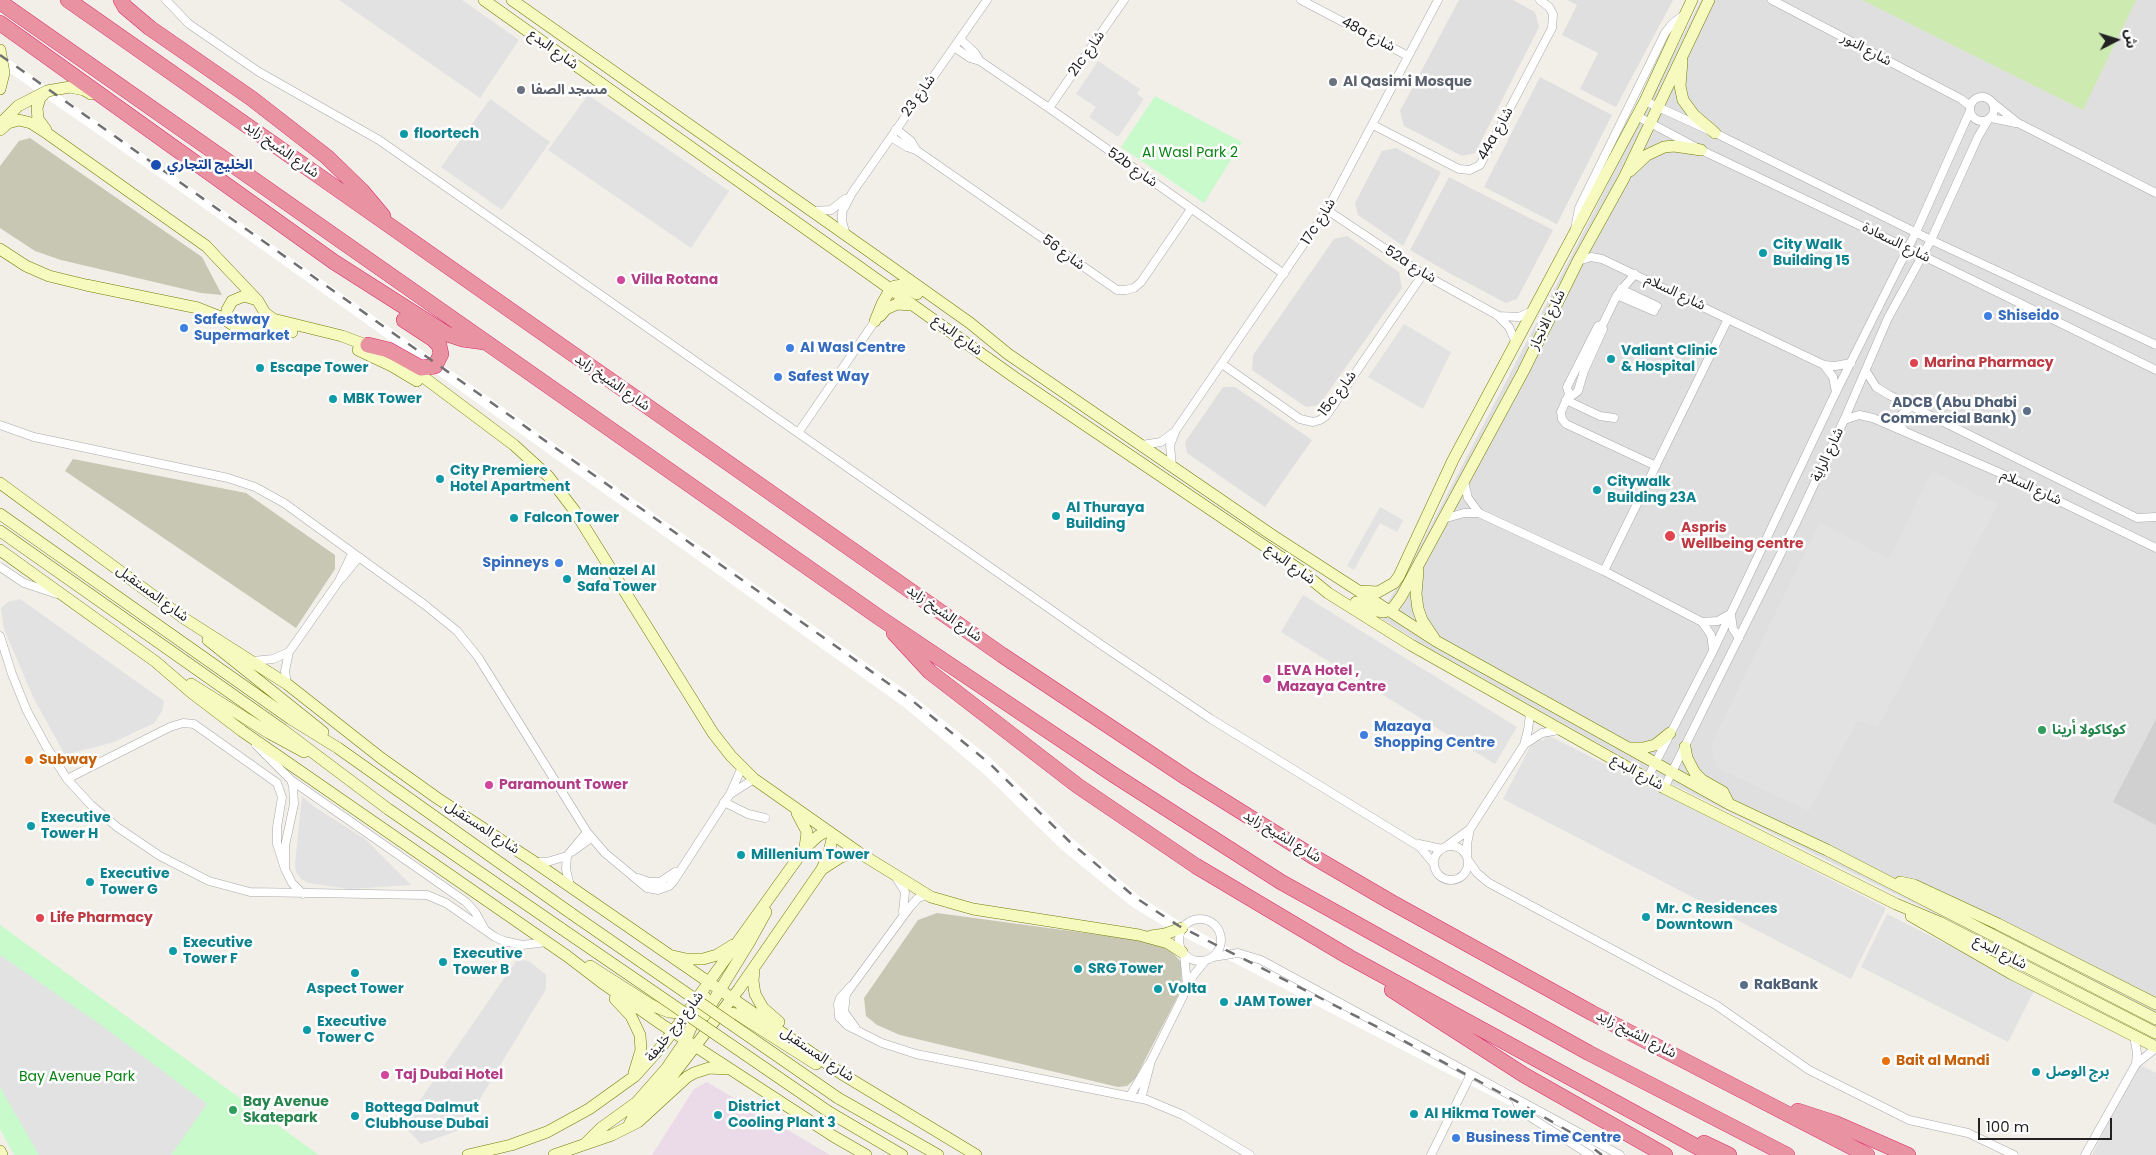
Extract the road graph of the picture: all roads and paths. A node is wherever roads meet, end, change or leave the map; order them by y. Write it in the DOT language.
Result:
graph roads {
  1 [pos="68,0"];
  2 [pos="108,0"];
  3 [pos="120,0"];
  4 [pos="166,0"];
  5 [pos="484,0"];
  6 [pos="512,0"];
  7 [pos="987,0"];
  8 [pos="1124,0"];
  9 [pos="1438,0"];
  10 [pos="1540,0"];
  11 [pos="1692,0"];
  12 [pos="1709,0"];
  13 [pos="1772,0"];
  14 [pos="1306,1"];
  15 [pos="0,2"];
  16 [pos="500,12"];
  17 [pos="1686,13"];
  18 [pos="0,23"];
  19 [pos="150,28"];
  20 [pos="554,29"];
  21 [pos="960,39"];
  22 [pos="954,47"];
  23 [pos="0,50"];
  24 [pos="1682,54"];
  25 [pos="1408,56"];
  26 [pos="980,61"];
  27 [pos="0,89"];
  28 [pos="47,91"];
  29 [pos="1645,101"];
  30 [pos="1993,103"];
  31 [pos="1657,106"];
  32 [pos="1971,106"];
  33 [pos="1049,108"];
  34 [pos="127,115"];
  35 [pos="1637,116"];
  36 [pos="1989,119"];
  37 [pos="1650,122"];
  38 [pos="2018,123"];
  39 [pos="0,124"];
  40 [pos="1373,126"];
  41 [pos="896,129"];
  42 [pos="0,130"];
  43 [pos="1715,133"];
  44 [pos="48,134"];
  45 [pos="891,136"];
  46 [pos="916,150"];
  47 [pos="1701,150"];
  48 [pos="1624,178"];
  49 [pos="852,192"];
  50 [pos="2156,193"];
  51 [pos="1191,209"];
  52 [pos="1327,210"];
  53 [pos="811,211"];
  54 [pos="392,229"];
  55 [pos="1916,232"];
  56 [pos="1574,233"];
  57 [pos="846,235"];
  58 [pos="1931,240"];
  59 [pos="1907,248"];
  60 [pos="0,249"];
  61 [pos="1922,256"];
  62 [pos="1578,261"];
  63 [pos="334,262"];
  64 [pos="230,271"];
  65 [pos="1284,274"];
  66 [pos="1423,274"];
  67 [pos="1635,274"];
  68 [pos="891,288"];
  69 [pos="1619,292"];
  70 [pos="254,298"];
  71 [pos="232,301"];
  72 [pos="915,306"];
  73 [pos="198,308"];
  74 [pos="262,309"];
  75 [pos="1655,309"];
  76 [pos="1532,311"];
  77 [pos="1497,315"];
  78 [pos="1728,319"];
  79 [pos="228,321"];
  80 [pos="875,321"];
  81 [pos="970,323"];
  82 [pos="252,329"];
  83 [pos="485,342"];
  84 [pos="1516,343"];
  85 [pos="368,345"];
  86 [pos="2156,345"];
  87 [pos="1851,363"];
  88 [pos="1222,364"];
  89 [pos="1824,365"];
  90 [pos="2156,370"];
  91 [pos="1866,371"];
  92 [pos="1836,392"];
  93 [pos="1568,397"];
  94 [pos="1915,407"];
  95 [pos="1614,418"];
  96 [pos="1844,420"];
  97 [pos="0,425"];
  98 [pos="1176,430"];
  99 [pos="494,431"];
  100 [pos="1904,431"];
  101 [pos="798,433"];
  102 [pos="1142,445"];
  103 [pos="1656,466"];
  104 [pos="1172,467"];
  105 [pos="1464,480"];
  106 [pos="0,483"];
  107 [pos="1479,513"];
  108 [pos="0,514"];
  109 [pos="2156,517"];
  110 [pos="1443,520"];
  111 [pos="0,531"];
  112 [pos="2156,548"];
  113 [pos="0,550"];
  114 [pos="355,556"];
  115 [pos="1419,566"];
  116 [pos="0,568"];
  117 [pos="1300,570"];
  118 [pos="1604,571"];
  119 [pos="1356,590"];
  120 [pos="68,597"];
  121 [pos="1388,610"];
  122 [pos="1732,613"];
  123 [pos="880,618"];
  124 [pos="185,619"];
  125 [pos="1702,622"];
  126 [pos="0,636"];
  127 [pos="1739,638"];
  128 [pos="1436,641"];
  129 [pos="1713,650"];
  130 [pos="289,652"];
  131 [pos="252,661"];
  132 [pos="156,662"];
  133 [pos="287,684"];
  134 [pos="1530,714"];
  135 [pos="1559,730"];
  136 [pos="242,732"];
  137 [pos="1670,733"];
  138 [pos="1524,745"];
  139 [pos="1685,747"];
  140 [pos="338,748"];
  141 [pos="1626,748"];
  142 [pos="327,764"];
  143 [pos="1655,764"];
  144 [pos="742,767"];
  145 [pos="1672,773"];
  146 [pos="754,778"];
  147 [pos="67,779"];
  148 [pos="1647,779"];
  149 [pos="291,780"];
  150 [pos="1664,788"];
  151 [pos="730,794"];
  152 [pos="724,802"];
  153 [pos="1729,804"];
  154 [pos="794,808"];
  155 [pos="766,818"];
  156 [pos="1470,829"];
  157 [pos="830,833"];
  158 [pos="589,835"];
  159 [pos="1406,839"];
  160 [pos="805,848"];
  161 [pos="1444,848"];
  162 [pos="858,852"];
  163 [pos="569,854"];
  164 [pos="1467,859"];
  165 [pos="533,862"];
  166 [pos="1434,864"];
  167 [pos="285,869"];
  168 [pos="822,869"];
  169 [pos="895,876"];
  170 [pos="1888,881"];
  171 [pos="571,887"];
  172 [pos="776,888"];
  173 [pos="303,894"];
  174 [pos="926,895"];
  175 [pos="1896,904"];
  176 [pos="902,916"];
  177 [pos="1182,928"];
  178 [pos="485,930"];
  179 [pos="1139,935"];
  180 [pos="741,936"];
  181 [pos="547,942"];
  182 [pos="663,951"];
  183 [pos="1183,953"];
  184 [pos="567,956"];
  185 [pos="1213,957"];
  186 [pos="1349,957"];
  187 [pos="1205,961"];
  188 [pos="754,968"];
  189 [pos="601,982"];
  190 [pos="709,983"];
  191 [pos="1187,988"];
  192 [pos="720,989"];
  193 [pos="732,998"];
  194 [pos="2156,1004"];
  195 [pos="686,1014"];
  196 [pos="718,1016"];
  197 [pos="700,1017"];
  198 [pos="2156,1019"];
  199 [pos="673,1032"];
  200 [pos="2156,1033"];
  201 [pos="2134,1036"];
  202 [pos="690,1044"];
  203 [pos="802,1046"];
  204 [pos="2156,1048"];
  205 [pos="1151,1061"];
  206 [pos="2136,1064"];
  207 [pos="730,1070"];
  208 [pos="842,1074"];
  209 [pos="1471,1074"];
  210 [pos="624,1085"];
  211 [pos="1130,1096"];
  212 [pos="1516,1098"];
  213 [pos="1141,1099"];
  214 [pos="1758,1099"];
  215 [pos="629,1125"];
  216 [pos="1666,1128"];
  217 [pos="585,1144"];
  218 [pos="0,1151"];
  219 [pos="976,1154"];
  220 [pos="2,1155"];
  221 [pos="468,1155"];
  222 [pos="554,1155"];
  223 [pos="866,1155"];
  224 [pos="902,1155"];
  225 [pos="938,1155"];
  226 [pos="1250,1155"];
  227 [pos="1431,1155"];
  228 [pos="1590,1155"];
  229 [pos="1620,1155"];
  230 [pos="1665,1155"];
  231 [pos="1712,1155"];
  232 [pos="1729,1155"];
  233 [pos="1786,1155"];
  234 [pos="1867,1155"];
  235 [pos="1908,1155"];
  236 [pos="2014,1155"];
  237 [pos="2085,1155"];
  1 -- 54 [label="highway, شارع الشيخ زايد"];
  2 -- 19 [label="highway"];
  3 -- 19 [label="highway"];
  4 -- 101 [label="street"];
  5 -- 16 [label="street, شارع البدع"];
  6 -- 20 [label="street, شارع البدع"];
  7 -- 21 [label="street, شارع 23"];
  8 -- 33 [label="street, 21c شارع"];
  9 -- 25 [label="street, 17c شارع"];
  10 -- 40 [label="street, 44a شارع"];
  11 -- 17 [label="street, شارع الانجاز"];
  12 -- 24 [label="street, شارع الانجاز"];
  13 -- 32 [label="street, شارع النور"];
  14 -- 25 [label="street, 48a شارع"];
  15 -- 83 [label="highway"];
  16 -- 20 [label="street"];
  16 -- 68 [label="street, شارع البدع"];
  17 -- 29 [label="street, شارع الانجاز"];
  17 -- 56 [label="street, شارع الانجاز"];
  18 -- 34 [label="highway"];
  19 -- 54 [label="highway"];
  20 -- 53 [label="street, شارع البدع"];
  21 -- 22 [label="street, شارع 23"];
  21 -- 26 [label="street, 52b شارع"];
  22 -- 26 [label="street, 52b شارع"];
  22 -- 41 [label="street, شارع 23"];
  23 -- 27 [label="street"];
  24 -- 31 [label="street, شارع الانجاز"];
  24 -- 43 [label="street"];
  25 -- 40 [label="street, 17c شارع"];
  26 -- 33 [label="street, 52b شارع"];
  28 -- 34 [label="street"];
  28 -- 39 [label="street"];
  28 -- 44 [label="street"];
  29 -- 31 [label="street, شارع السعادة"];
  29 -- 35 [label="street, شارع الانجاز"];
  30 -- 32 [label="street"];
  30 -- 36 [label="street"];
  30 -- 38 [label="street"];
  31 -- 37 [label="street, شارع الانجاز"];
  31 -- 43 [label="street, شارع السعادة"];
  32 -- 36 [label="street"];
  32 -- 55 [label="street, شارع الراية"];
  33 -- 51 [label="street, 52b شارع"];
  34 -- 63 [label="highway"];
  35 -- 37 [label="street, شارع السعادة"];
  35 -- 56 [label="street, شارع الانجاز"];
  36 -- 38 [label="street"];
  36 -- 58 [label="street, شارع الراية"];
  37 -- 47 [label="street, شارع السعادة"];
  37 -- 48 [label="street, شارع الانجاز"];
  38 -- 50 [label="street"];
  40 -- 52 [label="street, 17c شارع"];
  41 -- 45 [label="street, شارع 23"];
  41 -- 46 [label="street, شارع 56"];
  42 -- 44 [label="street"];
  43 -- 55 [label="street, شارع السعادة"];
  44 -- 64 [label="street"];
  45 -- 46 [label="street, شارع 56"];
  45 -- 49 [label="street, شارع 23"];
  46 -- 51 [label="street, شارع 56"];
  47 -- 48 [label="street"];
  47 -- 59 [label="street, شارع السعادة"];
  48 -- 62 [label="street, شارع الانجاز"];
  49 -- 53 [label="street, شارع 23"];
  49 -- 57 [label="street, شارع 23"];
  51 -- 65 [label="street, 52b شارع"];
  52 -- 65 [label="street, 17c شارع"];
  52 -- 66 [label="street, 52a شارع"];
  53 -- 57 [label="street, شارع البدع"];
  54 -- 214 [label="highway, شارع الشيخ زايد"];
  55 -- 58 [label="street, شارع السعادة"];
  55 -- 59 [label="street, شارع الراية"];
  56 -- 76 [label="street, شارع الانجاز"];
  57 -- 81 [label="street, شارع البدع"];
  58 -- 61 [label="street, شارع الراية"];
  58 -- 86 [label="street, شارع السعادة"];
  59 -- 61 [label="street, شارع السعادة"];
  59 -- 87 [label="street, شارع الراية"];
  60 -- 73 [label="street"];
  61 -- 90 [label="street, شارع السعادة"];
  61 -- 91 [label="street, شارع الراية"];
  62 -- 67 [label="street, شارع السلام"];
  62 -- 105 [label="street, شارع الانجاز"];
  63 -- 83 [label="highway"];
  63 -- 85 [label="highway"];
  64 -- 70 [label="street"];
  64 -- 71 [label="street"];
  65 -- 88 [label="street, 17c شارع"];
  66 -- 77 [label="street, 52a شارع"];
  66 -- 88 [label="street, 15c شارع"];
  67 -- 69 [label="street"];
  67 -- 78 [label="street, شارع السلام"];
  68 -- 72 [label="street, شارع البدع"];
  68 -- 80 [label="street"];
  68 -- 81 [label="street"];
  69 -- 75 [label="street"];
  69 -- 93 [label="street"];
  70 -- 71 [label="street"];
  70 -- 74 [label="street"];
  71 -- 73 [label="street"];
  71 -- 79 [label="street"];
  72 -- 80 [label="street"];
  72 -- 117 [label="street, شارع البدع"];
  73 -- 79 [label="street"];
  74 -- 82 [label="street"];
  74 -- 85 [label="street"];
  76 -- 77 [label="street, 52a شارع"];
  76 -- 84 [label="street, شارع الانجاز"];
  77 -- 84 [label="street, 52a شارع"];
  78 -- 89 [label="street, شارع السلام"];
  78 -- 103 [label="street"];
  79 -- 82 [label="street"];
  80 -- 101 [label="street"];
  81 -- 102 [label="street, شارع البدع"];
  82 -- 99 [label="street"];
  83 -- 123 [label="highway"];
  84 -- 119 [label="street, شارع الانجاز"];
  85 -- 99 [label="street"];
  87 -- 89 [label="street, شارع السلام"];
  87 -- 92 [label="street, شارع الراية"];
  88 -- 98 [label="street, 17c شارع"];
  89 -- 92 [label="street"];
  91 -- 94 [label="street, شارع السلام"];
  91 -- 96 [label="street, شارع الراية"];
  92 -- 122 [label="street, شارع الراية"];
  93 -- 95 [label="street"];
  93 -- 103 [label="street"];
  94 -- 100 [label="street"];
  94 -- 109 [label="street, شارع السلام"];
  96 -- 100 [label="street, شارع السلام"];
  96 -- 127 [label="street, شارع الراية"];
  97 -- 114 [label="street"];
  98 -- 102 [label="street, 17c شارع"];
  98 -- 104 [label="street, 17c شارع"];
  99 -- 144 [label="street"];
  100 -- 112 [label="street, شارع السلام"];
  101 -- 159 [label="street"];
  102 -- 104 [label="street, شارع البدع"];
  103 -- 118 [label="street"];
  104 -- 119 [label="street, شارع البدع"];
  105 -- 107 [label="street"];
  105 -- 110 [label="street, شارع الانجاز"];
  106 -- 124 [label="street, شارع المستقبل"];
  107 -- 110 [label="street"];
  107 -- 118 [label="street"];
  108 -- 140 [label="street, شارع المستقبل"];
  110 -- 115 [label="street, شارع الانجاز"];
  111 -- 142 [label="street"];
  113 -- 120 [label="street"];
  114 -- 130 [label="street"];
  114 -- 158 [label="street"];
  115 -- 121 [label="street"];
  115 -- 128 [label="street, شارع الانجاز"];
  116 -- 120 [label="street"];
  117 -- 121 [label="street"];
  117 -- 134 [label="street, شارع البدع"];
  118 -- 125 [label="street"];
  119 -- 121 [label="street, شارع البدع"];
  120 -- 132 [label="street"];
  121 -- 128 [label="street, شارع البدع"];
  122 -- 125 [label="street"];
  122 -- 127 [label="street"];
  122 -- 129 [label="street, شارع الراية"];
  123 -- 186 [label="highway"];
  123 -- 233 [label="highway"];
  124 -- 131 [label="street, شارع المستقبل"];
  124 -- 140 [label="street"];
  125 -- 129 [label="street"];
  126 -- 147 [label="street"];
  127 -- 139 [label="street, شارع الراية"];
  128 -- 141 [label="street, شارع البدع"];
  129 -- 137 [label="street, شارع الراية"];
  130 -- 131 [label="street"];
  130 -- 133 [label="street"];
  131 -- 133 [label="street, شارع المستقبل"];
  132 -- 136 [label="street"];
  132 -- 142 [label="street"];
  133 -- 165 [label="street, شارع المستقبل"];
  134 -- 135 [label="street, شارع البدع"];
  134 -- 138 [label="street"];
  135 -- 138 [label="street"];
  135 -- 148 [label="street, شارع البدع"];
  136 -- 149 [label="street"];
  136 -- 181 [label="street"];
  137 -- 141 [label="street"];
  137 -- 143 [label="street, شارع الراية"];
  138 -- 156 [label="street"];
  139 -- 145 [label="street, شارع الراية"];
  139 -- 153 [label="street"];
  140 -- 225 [label="street, شارع المستقبل, bridge"];
  141 -- 143 [label="street, شارع البدع"];
  142 -- 224 [label="street, bridge"];
  143 -- 145 [label="street, شارع البدع"];
  143 -- 148 [label="street, شارع الراية"];
  144 -- 146 [label="street"];
  144 -- 151 [label="street"];
  145 -- 150 [label="street, شارع الراية"];
  145 -- 153 [label="street, شارع البدع"];
  146 -- 151 [label="street"];
  146 -- 154 [label="street"];
  147 -- 167 [label="street"];
  147 -- 173 [label="street"];
  148 -- 150 [label="street, شارع البدع"];
  149 -- 167 [label="street"];
  149 -- 178 [label="street"];
  150 -- 175 [label="street, شارع البدع"];
  151 -- 152 [label="street"];
  152 -- 155 [label="street"];
  152 -- 158 [label="street"];
  153 -- 170 [label="street, شارع البدع"];
  154 -- 157 [label="street"];
  154 -- 160 [label="street"];
  156 -- 161 [label="street"];
  156 -- 164 [label="street"];
  157 -- 160 [label="street, شارع برج خليفة"];
  157 -- 162 [label="street"];
  157 -- 168 [label="street, شارع برج خليفة"];
  158 -- 163 [label="street"];
  159 -- 161 [label="street"];
  159 -- 166 [label="street"];
  160 -- 172 [label="street, شارع برج خليفة"];
  161 -- 164 [label="street"];
  161 -- 166 [label="street"];
  162 -- 168 [label="street"];
  162 -- 169 [label="street"];
  163 -- 165 [label="street"];
  163 -- 171 [label="street"];
  164 -- 166 [label="street"];
  164 -- 236 [label="street"];
  165 -- 171 [label="street, شارع المستقبل"];
  167 -- 173 [label="street"];
  168 -- 188 [label="street, شارع برج خليفة"];
  169 -- 174 [label="street"];
  169 -- 176 [label="street"];
  170 -- 194 [label="street"];
  170 -- 198 [label="street, شارع البدع"];
  171 -- 182 [label="street, شارع المستقبل"];
  172 -- 180 [label="street, شارع برج خليفة"];
  172 -- 192 [label="street"];
  173 -- 178 [label="street"];
  174 -- 176 [label="street"];
  174 -- 179 [label="street"];
  175 -- 200 [label="street, شارع البدع"];
  175 -- 201 [label="street"];
  176 -- 211 [label="street"];
  177 -- 179 [label="street"];
  177 -- 183 [label="street"];
  177 -- 185 [label="street"];
  178 -- 181 [label="street"];
  179 -- 183 [label="street"];
  180 -- 182 [label="street"];
  180 -- 190 [label="street, شارع برج خليفة"];
  181 -- 184 [label="street"];
  182 -- 190 [label="street, شارع المستقبل"];
  183 -- 187 [label="street"];
  183 -- 191 [label="street"];
  184 -- 189 [label="street"];
  184 -- 195 [label="street"];
  185 -- 187 [label="street"];
  185 -- 209 [label="street"];
  186 -- 216 [label="highway"];
  186 -- 230 [label="highway"];
  187 -- 191 [label="street"];
  188 -- 193 [label="street, شارع برج خليفة"];
  188 -- 203 [label="street"];
  189 -- 199 [label="street"];
  189 -- 210 [label="street"];
  190 -- 192 [label="street, شارع المستقبل"];
  190 -- 195 [label="street, شارع برج خليفة"];
  190 -- 197 [label="street"];
  191 -- 205 [label="street"];
  192 -- 193 [label="street, شارع المستقبل"];
  192 -- 197 [label="street"];
  193 -- 196 [label="street, شارع برج خليفة"];
  193 -- 197 [label="street"];
  193 -- 203 [label="street, شارع المستقبل"];
  195 -- 197 [label="street"];
  195 -- 199 [label="street, شارع برج خليفة"];
  196 -- 197 [label="street"];
  196 -- 202 [label="street, شارع برج خليفة"];
  196 -- 208 [label="street"];
  197 -- 199 [label="street"];
  197 -- 202 [label="street"];
  199 -- 202 [label="street"];
  199 -- 210 [label="street, شارع برج خليفة"];
  201 -- 204 [label="street"];
  201 -- 206 [label="street"];
  202 -- 207 [label="street"];
  202 -- 215 [label="street, شارع برج خليفة"];
  202 -- 217 [label="street"];
  203 -- 208 [label="street, شارع المستقبل"];
  204 -- 206 [label="street"];
  205 -- 211 [label="street"];
  205 -- 213 [label="street"];
  206 -- 237 [label="street"];
  207 -- 215 [label="street"];
  207 -- 223 [label="street"];
  208 -- 219 [label="street, شارع المستقبل"];
  209 -- 212 [label="street"];
  209 -- 227 [label="street"];
  210 -- 221 [label="street, شارع برج خليفة"];
  211 -- 213 [label="street"];
  212 -- 228 [label="street"];
  212 -- 229 [label="street"];
  213 -- 226 [label="street"];
  214 -- 234 [label="highway, شارع الشيخ زايد"];
  214 -- 235 [label="highway"];
  215 -- 217 [label="street, شارع برج خليفة"];
  216 -- 231 [label="highway"];
  216 -- 232 [label="highway"];
  217 -- 222 [label="street, شارع برج خليفة"];
  218 -- 220 [label="street"];
}
